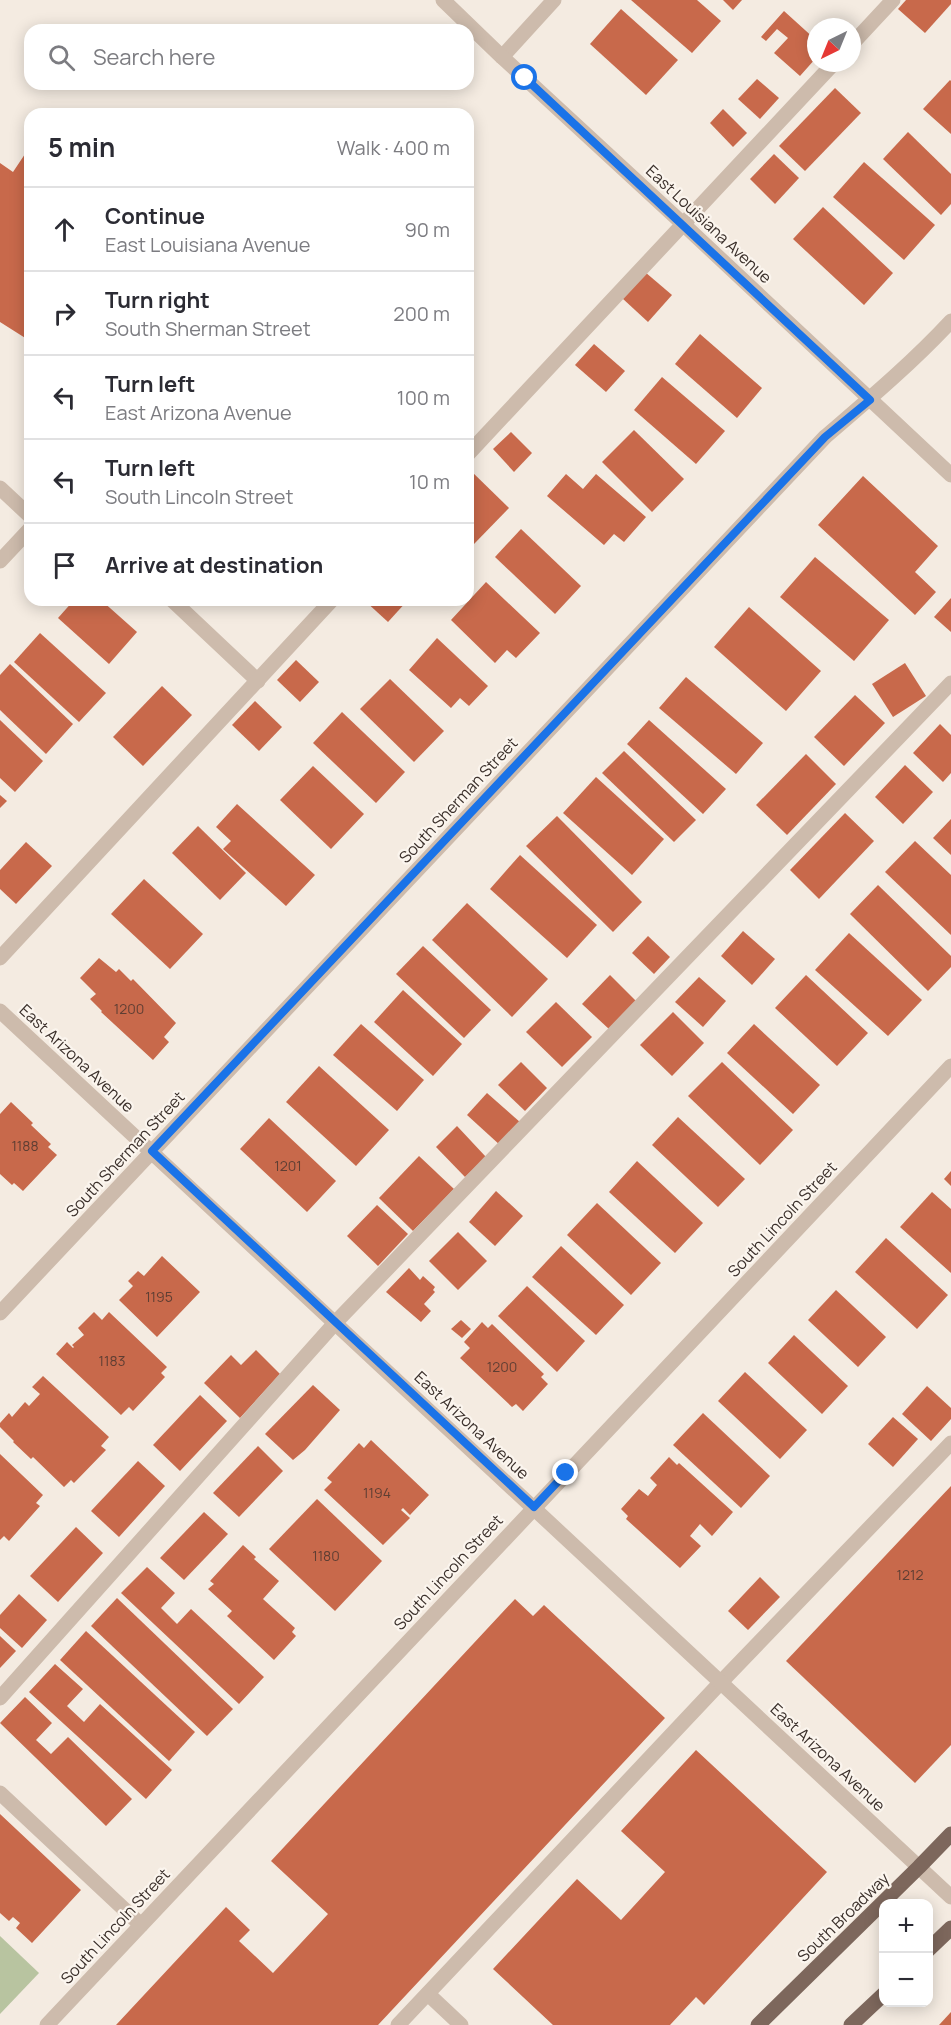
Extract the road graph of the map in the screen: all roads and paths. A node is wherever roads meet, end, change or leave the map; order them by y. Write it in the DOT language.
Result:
graph roads {
  1 [pos="443,0"];
  2 [pos="554,0"];
  3 [pos="893,0"];
  4 [pos="468,24"];
  5 [pos="474,30"];
  6 [pos="861,34"];
  7 [pos="502,57"];
  8 [pos="825,72"];
  9 [pos="682,223"];
  10 [pos="951,321"];
  11 [pos="870,400"];
  12 [pos="474,448"];
  13 [pos="951,475"];
  14 [pos="0,488"];
  15 [pos="24,510"];
  16 [pos="24,535"];
  17 [pos="0,561"];
  18 [pos="178,606"];
  19 [pos="327,606"];
  20 [pos="258,681"];
  21 [pos="951,683"];
  22 [pos="0,958"];
  23 [pos="0,1011"];
  24 [pos="951,1066"];
  25 [pos="152,1151"];
  26 [pos="0,1312"];
  27 [pos="335,1323"];
  28 [pos="951,1443"];
  29 [pos="534,1507"];
  30 [pos="722,1681"];
  31 [pos="0,1698"];
  32 [pos="0,1793"];
  33 [pos="951,1834"];
  34 [pos="919,1867"];
  35 [pos="951,1897"];
  36 [pos="141,1925"];
  37 [pos="951,1928"];
  38 [pos="933,1945"];
  39 [pos="428,1994"];
  40 [pos="879,1999"];
  41 [pos="47,2025"];
  42 [pos="398,2025"];
  43 [pos="461,2025"];
  44 [pos="758,2025"];
  45 [pos="851,2025"];
  1 -- 4 [label="street, East Louisiana Avenue"];
  2 -- 7 [label="street"];
  3 -- 6 [label="street"];
  5 -- 7 [label="street, East Louisiana Avenue"];
  7 -- 9 [label="street, East Louisiana Avenue"];
  8 -- 9 [label="street"];
  9 -- 11 [label="street, East Louisiana Avenue"];
  9 -- 12 [label="street"];
  10 -- 11 [label="street, South Sherman Street"];
  11 -- 13 [label="street, East Louisiana Avenue"];
  11 -- 25 [label="street, South Sherman Street"];
  14 -- 15 [label="street"];
  16 -- 17 [label="street"];
  18 -- 20 [label="street"];
  19 -- 20 [label="street"];
  20 -- 22 [label="street"];
  21 -- 27 [label="street"];
  23 -- 25 [label="street, East Arizona Avenue"];
  24 -- 29 [label="street, South Lincoln Street"];
  25 -- 26 [label="street, South Sherman Street"];
  25 -- 27 [label="street, East Arizona Avenue"];
  27 -- 29 [label="street, East Arizona Avenue"];
  27 -- 31 [label="street"];
  28 -- 30 [label="street"];
  29 -- 30 [label="street, East Arizona Avenue"];
  29 -- 36 [label="street, South Lincoln Street"];
  30 -- 34 [label="street, East Arizona Avenue"];
  30 -- 39 [label="street"];
  32 -- 36 [label="street"];
  33 -- 34 [label="main road, South Broadway"];
  34 -- 35 [label="street, East Arizona Avenue"];
  34 -- 44 [label="main road, South Broadway"];
  36 -- 41 [label="street, South Lincoln Street"];
  37 -- 38 [label="main road"];
  39 -- 42 [label="street"];
  39 -- 43 [label="street"];
  40 -- 45 [label="main road"];
}
